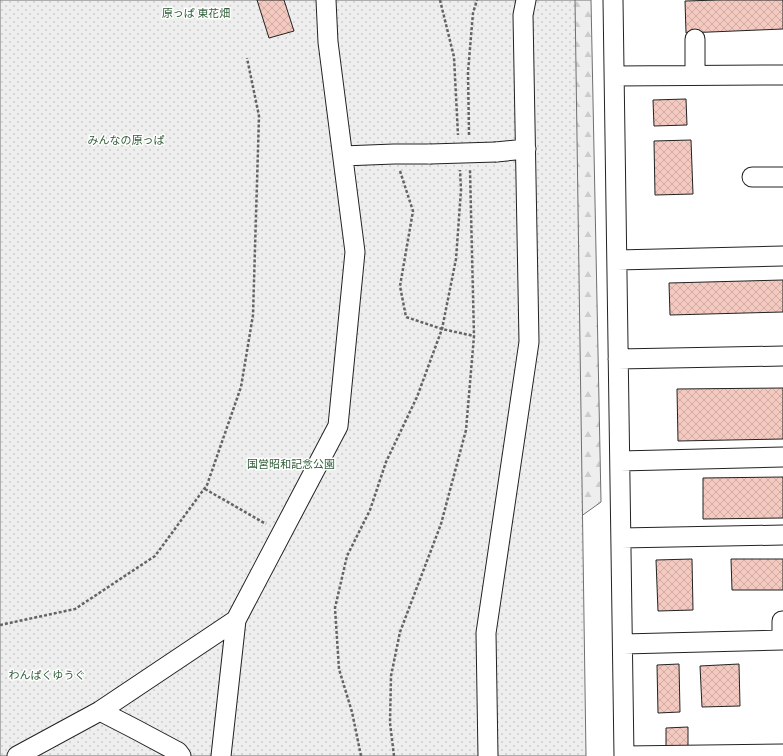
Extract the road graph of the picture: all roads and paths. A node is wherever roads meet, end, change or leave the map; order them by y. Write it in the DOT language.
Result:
graph roads {
  1 [pos="326,0"];
  2 [pos="440,0"];
  3 [pos="477,0"];
  4 [pos="526,0"];
  5 [pos="613,0"];
  6 [pos="694,39"];
  7 [pos="247,58"];
  8 [pos="695,75"];
  9 [pos="783,75"];
  10 [pos="614,76"];
  11 [pos="458,135"];
  12 [pos="469,136"];
  13 [pos="526,149"];
  14 [pos="394,154"];
  15 [pos="342,156"];
  16 [pos="460,167"];
  17 [pos="470,168"];
  18 [pos="752,177"];
  19 [pos="783,177"];
  20 [pos="783,256"];
  21 [pos="617,260"];
  22 [pos="442,329"];
  23 [pos="474,336"];
  24 [pos="783,356"];
  25 [pos="618,359"];
  26 [pos="783,457"];
  27 [pos="620,461"];
  28 [pos="205,489"];
  29 [pos="282,534"];
  30 [pos="783,535"];
  31 [pos="621,538"];
  32 [pos="236,620"];
  33 [pos="782,621"];
  34 [pos="0,625"];
  35 [pos="782,640"];
  36 [pos="623,644"];
  37 [pos="100,711"];
  38 [pos="783,754"];
  39 [pos="17,756"];
  40 [pos="181,756"];
  41 [pos="221,756"];
  42 [pos="361,756"];
  43 [pos="394,756"];
  44 [pos="488,756"];
  45 [pos="624,756"];
  1 -- 15 [label="street"];
  2 -- 11 [label="path"];
  3 -- 12 [label="path"];
  4 -- 13 [label="street"];
  5 -- 10 [label="street"];
  6 -- 8 [label="street"];
  7 -- 28 [label="path"];
  8 -- 9 [label="street"];
  8 -- 10 [label="street"];
  10 -- 21 [label="street"];
  13 -- 14 [label="street, bridge"];
  13 -- 44 [label="street"];
  14 -- 15 [label="street"];
  14 -- 22 [label="path"];
  15 -- 29 [label="street"];
  16 -- 22 [label="path"];
  17 -- 23 [label="path"];
  18 -- 19 [label="street"];
  20 -- 21 [label="street"];
  21 -- 25 [label="street"];
  22 -- 23 [label="path"];
  22 -- 42 [label="path"];
  23 -- 43 [label="path"];
  24 -- 25 [label="street"];
  25 -- 27 [label="street"];
  26 -- 27 [label="street"];
  27 -- 31 [label="street"];
  28 -- 29 [label="path"];
  28 -- 34 [label="path"];
  29 -- 32 [label="street"];
  30 -- 31 [label="street"];
  31 -- 36 [label="street"];
  32 -- 37 [label="street"];
  32 -- 41 [label="street"];
  33 -- 35 [label="street"];
  35 -- 36 [label="street"];
  36 -- 45 [label="street"];
  37 -- 39 [label="street"];
  37 -- 40 [label="street"];
  38 -- 45 [label="street"];
}
